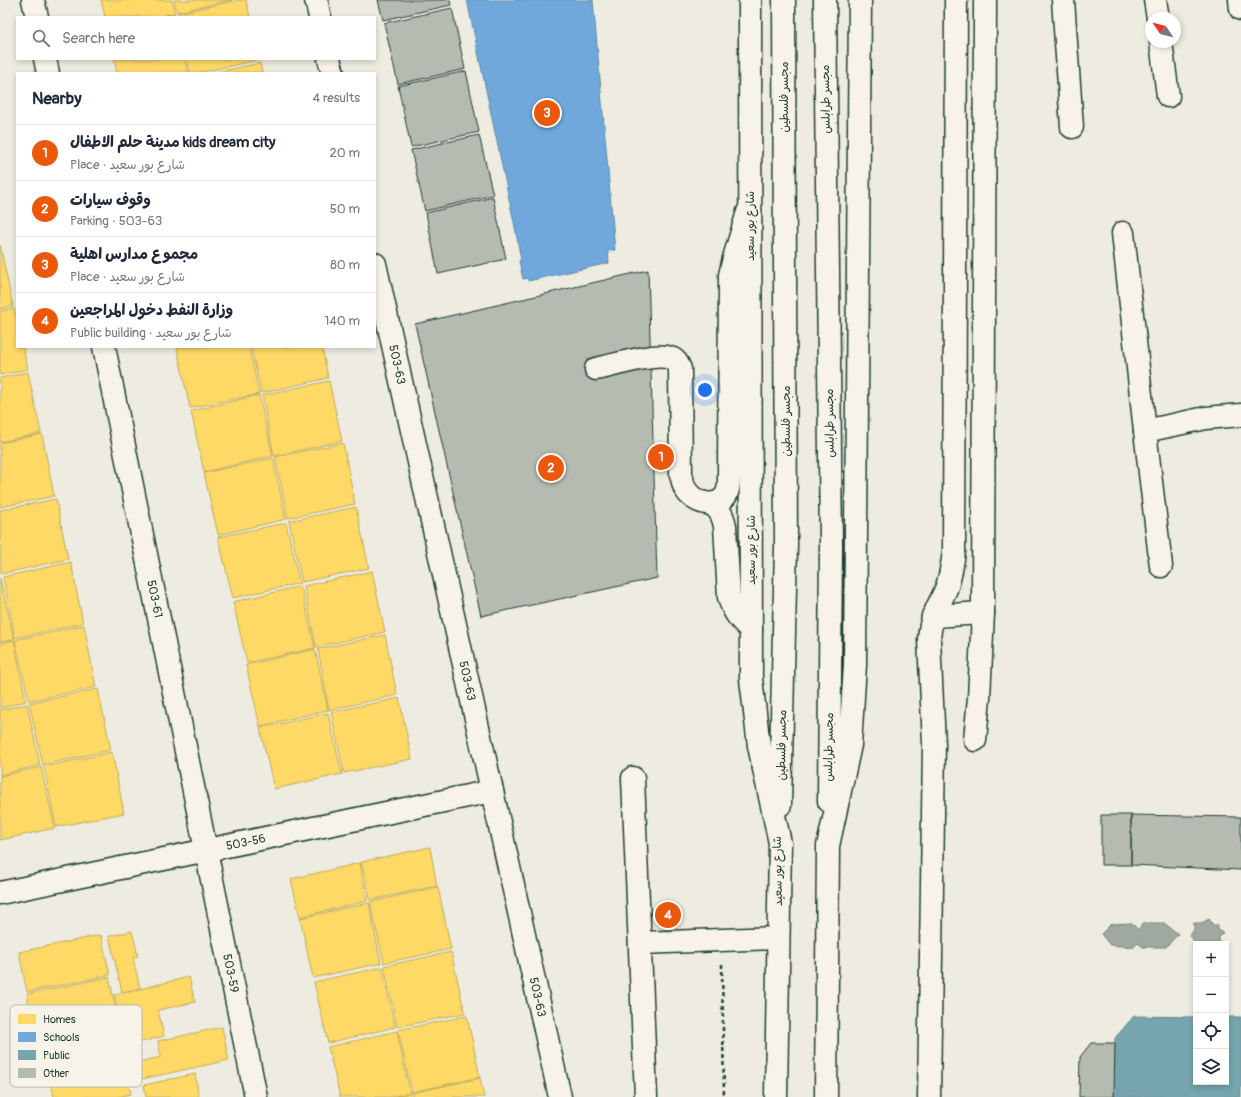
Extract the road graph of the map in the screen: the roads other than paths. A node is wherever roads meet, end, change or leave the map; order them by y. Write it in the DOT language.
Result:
graph roads {
  1 [pos="33,0"];
  2 [pos="316,0"];
  3 [pos="750,0"];
  4 [pos="784,0"];
  5 [pos="825,0"];
  6 [pos="860,0"];
  7 [pos="956,0"];
  8 [pos="985,0"];
  9 [pos="1063,0"];
  10 [pos="1155,0"];
  11 [pos="1240,0"];
  12 [pos="1241,9"];
  13 [pos="1157,12"];
  14 [pos="36,16"];
  15 [pos="320,16"];
  16 [pos="1162,48"];
  17 [pos="45,60"];
  18 [pos="330,60"];
  19 [pos="48,72"];
  20 [pos="333,72"];
  21 [pos="1168,96"];
  22 [pos="1072,127"];
  23 [pos="750,203"];
  24 [pos="1123,233"];
  25 [pos="376,269"];
  26 [pos="104,348"];
  27 [pos="596,369"];
  28 [pos="1241,415"];
  29 [pos="1145,432"];
  30 [pos="712,504"];
  31 [pos="1161,566"];
  32 [pos="983,613"];
  33 [pos="933,616"];
  34 [pos="751,630"];
  35 [pos="975,740"];
  36 [pos="633,778"];
  37 [pos="492,791"];
  38 [pos="780,843"];
  39 [pos="828,846"];
  40 [pos="206,850"];
  41 [pos="0,893"];
  42 [pos="778,938"];
  43 [pos="640,943"];
  44 [pos="256,1097"];
  45 [pos="560,1097"];
  46 [pos="646,1097"];
  47 [pos="776,1097"];
  48 [pos="826,1097"];
  49 [pos="929,1097"];
  1 -- 14 [label="main road"];
  2 -- 15 [label="main road"];
  3 -- 23 [label="main road, شارع بور سعيد"];
  4 -- 38 [label="main road, مجسر فلسطين"];
  5 -- 39 [label="main road, مجسر طرابلس"];
  6 -- 39 [label="main road"];
  7 -- 33 [label="main road"];
  8 -- 32 [label="main road"];
  9 -- 22 [label="main road"];
  10 -- 13 [label="main road"];
  11 -- 12 [label="main road"];
  16 -- 21 [label="main road"];
  17 -- 19 [label="main road"];
  18 -- 20 [label="main road"];
  23 -- 30 [label="main road"];
  23 -- 34 [label="main road, شارع بور سعيد"];
  24 -- 29 [label="main road"];
  25 -- 37 [label="main road, 503-63"];
  26 -- 40 [label="main road, 503-61"];
  27 -- 30 [label="main road"];
  28 -- 29 [label="main road"];
  29 -- 31 [label="main road"];
  30 -- 34 [label="main road"];
  32 -- 33 [label="main road"];
  32 -- 35 [label="main road"];
  33 -- 49 [label="main road"];
  34 -- 38 [label="main road, شارع بور سعيد"];
  36 -- 43 [label="main road"];
  37 -- 40 [label="main road, 503-56"];
  37 -- 45 [label="main road, 503-63"];
  38 -- 42 [label="main road, شارع بور سعيد"];
  39 -- 48 [label="main road"];
  40 -- 41 [label="main road, 503-56"];
  40 -- 44 [label="main road, 503-59"];
  42 -- 43 [label="main road"];
  42 -- 47 [label="main road, شارع بور سعيد"];
  43 -- 46 [label="main road"];
}
